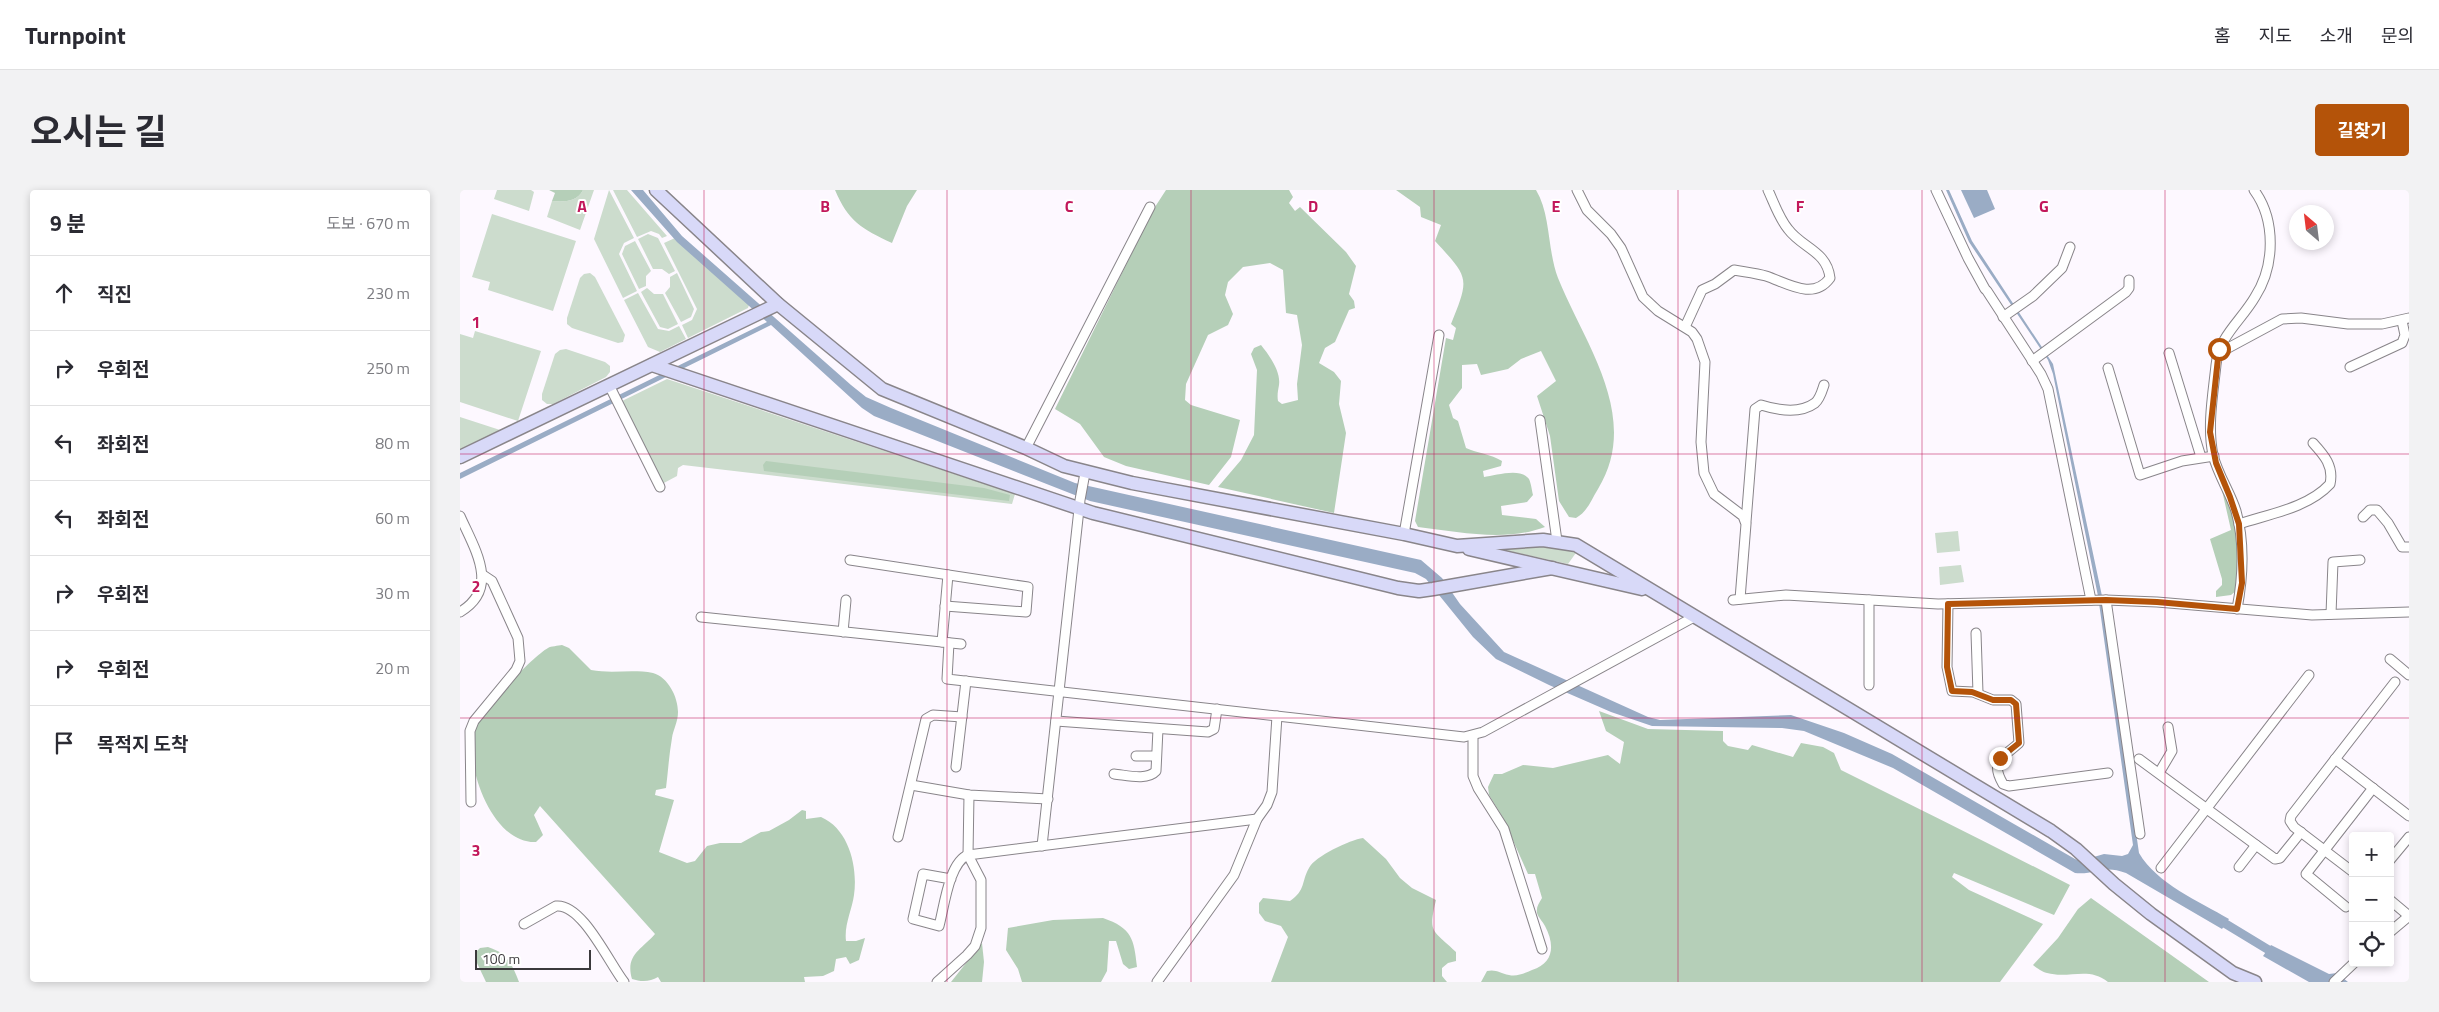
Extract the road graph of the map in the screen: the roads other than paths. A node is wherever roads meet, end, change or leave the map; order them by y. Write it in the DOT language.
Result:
graph roads {
  1 [pos="656,190"];
  2 [pos="1577,190"];
  3 [pos="1768,190"];
  4 [pos="1936,190"];
  5 [pos="2254,190"];
  6 [pos="1150,207"];
  7 [pos="2070,247"];
  8 [pos="2129,280"];
  9 [pos="778,304"];
  10 [pos="2003,317"];
  11 [pos="2405,319"];
  12 [pos="1685,327"];
  13 [pos="1439,335"];
  14 [pos="2169,353"];
  15 [pos="2217,354"];
  16 [pos="2032,361"];
  17 [pos="652,365"];
  18 [pos="2350,367"];
  19 [pos="2108,368"];
  20 [pos="1824,385"];
  21 [pos="614,395"];
  22 [pos="1540,420"];
  23 [pos="2313,443"];
  24 [pos="1026,448"];
  25 [pos="2214,456"];
  26 [pos="460,457"];
  27 [pos="2201,457"];
  28 [pos="1084,477"];
  29 [pos="660,487"];
  30 [pos="1079,505"];
  31 [pos="460,516"];
  32 [pos="2363,517"];
  33 [pos="1746,524"];
  34 [pos="2239,524"];
  35 [pos="1404,534"];
  36 [pos="1557,541"];
  37 [pos="1457,546"];
  38 [pos="2409,547"];
  39 [pos="850,560"];
  40 [pos="2360,560"];
  41 [pos="1552,568"];
  42 [pos="483,575"];
  43 [pos="948,575"];
  44 [pos="1653,592"];
  45 [pos="846,600"];
  46 [pos="1869,600"];
  47 [pos="2099,600"];
  48 [pos="1948,604"];
  49 [pos="945,606"];
  50 [pos="2237,609"];
  51 [pos="460,612"];
  52 [pos="2409,612"];
  53 [pos="2331,614"];
  54 [pos="701,617"];
  55 [pos="1694,617"];
  56 [pos="843,632"];
  57 [pos="1976,632"];
  58 [pos="946,642"];
  59 [pos="962,644"];
  60 [pos="2390,659"];
  61 [pos="2309,675"];
  62 [pos="2409,675"];
  63 [pos="966,681"];
  64 [pos="2395,682"];
  65 [pos="1869,685"];
  66 [pos="1060,692"];
  67 [pos="1978,694"];
  68 [pos="1216,709"];
  69 [pos="1277,716"];
  70 [pos="962,717"];
  71 [pos="1056,721"];
  72 [pos="2168,727"];
  73 [pos="1158,729"];
  74 [pos="1472,736"];
  75 [pos="1136,756"];
  76 [pos="1156,756"];
  77 [pos="2139,759"];
  78 [pos="2335,759"];
  79 [pos="956,767"];
  80 [pos="2108,773"];
  81 [pos="2159,773"];
  82 [pos="1114,774"];
  83 [pos="911,785"];
  84 [pos="2373,788"];
  85 [pos="969,795"];
  86 [pos="1048,799"];
  87 [pos="471,802"];
  88 [pos="2207,809"];
  89 [pos="2409,816"];
  90 [pos="1257,819"];
  91 [pos="2301,832"];
  92 [pos="2140,834"];
  93 [pos="898,837"];
  94 [pos="2409,837"];
  95 [pos="2256,845"];
  96 [pos="1042,846"];
  97 [pos="2324,850"];
  98 [pos="2394,855"];
  99 [pos="968,856"];
  100 [pos="2239,867"];
  101 [pos="2162,868"];
  102 [pos="2349,869"];
  103 [pos="951,879"];
  104 [pos="2394,903"];
  105 [pos="2346,907"];
  106 [pos="2409,916"];
  107 [pos="524,924"];
  108 [pos="2394,929"];
  109 [pos="1542,949"];
  110 [pos="2350,967"];
  111 [pos="624,982"];
  112 [pos="937,982"];
  113 [pos="1157,982"];
  114 [pos="2255,982"];
  115 [pos="2334,982"];
  1 -- 9 [label="main road"];
  2 -- 12 [label="street"];
  3 -- 12 [label="street"];
  4 -- 10 [label="street"];
  5 -- 15 [label="street"];
  6 -- 24 [label="street"];
  7 -- 10 [label="street"];
  8 -- 16 [label="street"];
  9 -- 17 [label="main road"];
  9 -- 24 [label="main road"];
  10 -- 16 [label="street"];
  11 -- 15 [label="street"];
  11 -- 18 [label="street"];
  12 -- 33 [label="street"];
  13 -- 35 [label="street"];
  14 -- 27 [label="street"];
  15 -- 25 [label="street"];
  16 -- 47 [label="street"];
  17 -- 21 [label="main road"];
  17 -- 30 [label="main road"];
  19 -- 27 [label="street"];
  20 -- 33 [label="street"];
  21 -- 26 [label="main road"];
  21 -- 29 [label="street"];
  22 -- 36 [label="street"];
  23 -- 34 [label="street"];
  24 -- 28 [label="main road"];
  25 -- 27 [label="street"];
  25 -- 34 [label="street"];
  28 -- 30 [label="street"];
  28 -- 35 [label="main road"];
  30 -- 41 [label="main road"];
  30 -- 66 [label="street"];
  31 -- 42 [label="street"];
  32 -- 38 [label="street"];
  33 -- 46 [label="street"];
  34 -- 50 [label="street"];
  35 -- 37 [label="main road"];
  36 -- 37 [label="main road"];
  36 -- 44 [label="main road"];
  37 -- 41 [label="main road"];
  39 -- 43 [label="street"];
  40 -- 53 [label="street"];
  41 -- 44 [label="main road"];
  42 -- 51 [label="street"];
  42 -- 87 [label="street"];
  43 -- 49 [label="street"];
  43 -- 49 [label="street"];
  44 -- 55 [label="main road"];
  45 -- 56 [label="street"];
  46 -- 48 [label="street"];
  46 -- 65 [label="street"];
  47 -- 48 [label="street"];
  47 -- 50 [label="street"];
  47 -- 92 [label="street"];
  48 -- 67 [label="street"];
  49 -- 58 [label="street"];
  50 -- 53 [label="street"];
  52 -- 53 [label="street"];
  54 -- 56 [label="street"];
  55 -- 74 [label="street"];
  55 -- 114 [label="main road"];
  56 -- 58 [label="street"];
  57 -- 67 [label="street"];
  58 -- 59 [label="street"];
  58 -- 63 [label="street"];
  60 -- 62 [label="street"];
  61 -- 88 [label="street"];
  63 -- 66 [label="street"];
  63 -- 70 [label="street"];
  64 -- 78 [label="street"];
  66 -- 68 [label="street"];
  66 -- 71 [label="street"];
  67 -- 80 [label="street"];
  68 -- 69 [label="street"];
  68 -- 73 [label="street"];
  69 -- 74 [label="street"];
  69 -- 90 [label="street"];
  70 -- 79 [label="street"];
  70 -- 83 [label="street"];
  71 -- 73 [label="street"];
  71 -- 86 [label="street"];
  72 -- 81 [label="street"];
  73 -- 76 [label="street"];
  74 -- 109 [label="street"];
  75 -- 76 [label="street"];
  76 -- 82 [label="street"];
  77 -- 81 [label="street"];
  78 -- 84 [label="street"];
  78 -- 91 [label="street"];
  81 -- 88 [label="street"];
  83 -- 85 [label="street"];
  83 -- 93 [label="street"];
  84 -- 89 [label="street"];
  84 -- 97 [label="street"];
  85 -- 86 [label="street"];
  85 -- 99 [label="street"];
  86 -- 96 [label="street"];
  88 -- 95 [label="street"];
  88 -- 101 [label="street"];
  90 -- 96 [label="street"];
  90 -- 113 [label="street"];
  91 -- 95 [label="street"];
  91 -- 97 [label="street"];
  94 -- 98 [label="street"];
  95 -- 100 [label="street"];
  96 -- 99 [label="street"];
  97 -- 102 [label="street"];
  97 -- 105 [label="street"];
  99 -- 103 [label="street"];
  99 -- 112 [label="street"];
  103 -- 103 [label="street"];
  104 -- 106 [label="street"];
  106 -- 108 [label="street"];
  107 -- 111 [label="street"];
  110 -- 115 [label="street"];
}
